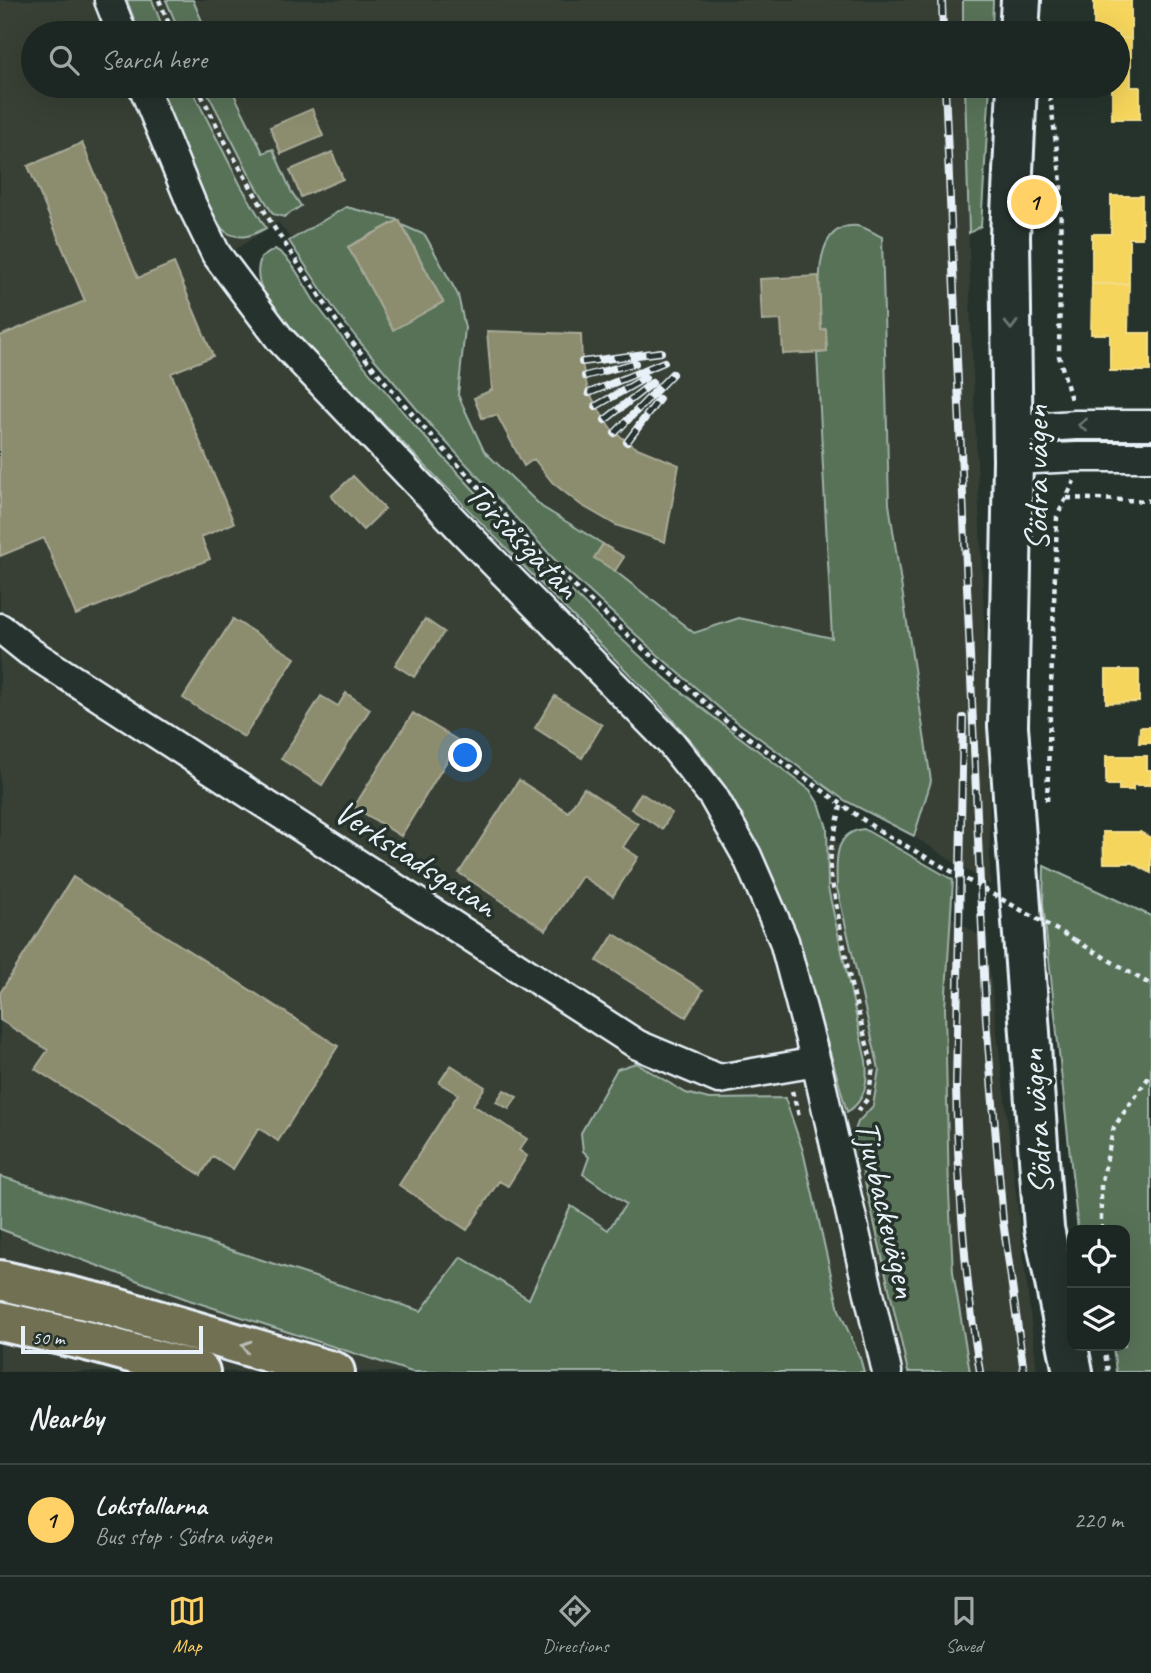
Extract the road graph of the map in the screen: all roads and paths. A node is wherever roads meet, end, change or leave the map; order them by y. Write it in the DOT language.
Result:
graph roads {
  1 [pos="108,0"];
  2 [pos="159,0"];
  3 [pos="1021,0"];
  4 [pos="1028,0"];
  5 [pos="117,21"];
  6 [pos="168,21"];
  7 [pos="1020,21"];
  8 [pos="1029,21"];
  9 [pos="148,98"];
  10 [pos="203,98"];
  11 [pos="1016,98"];
  12 [pos="1031,98"];
  13 [pos="1050,98"];
  14 [pos="1076,425"];
  15 [pos="1151,425"];
  16 [pos="1025,443"];
  17 [pos="1077,457"];
  18 [pos="1151,457"];
  19 [pos="1067,498"];
  20 [pos="1151,501"];
  21 [pos="0,628"];
  22 [pos="1047,803"];
  23 [pos="841,806"];
  24 [pos="1044,917"];
  25 [pos="1045,930"];
  26 [pos="1151,985"];
  27 [pos="816,1062"];
  28 [pos="787,1067"];
  29 [pos="1151,1074"];
  30 [pos="801,1122"];
  31 [pos="831,1127"];
  32 [pos="1101,1225"];
  33 [pos="0,1256"];
  34 [pos="0,1280"];
  35 [pos="103,1304"];
  36 [pos="0,1321"];
  37 [pos="1105,1351"];
  38 [pos="200,1372"];
  39 [pos="335,1372"];
  40 [pos="887,1372"];
  41 [pos="1073,1372"];
  42 [pos="1108,1372"];
  1 -- 5 [label="street"];
  2 -- 6 [label="path"];
  3 -- 7 [label="main road"];
  4 -- 8 [label="main road"];
  9 -- 27 [label="street, Torsåsgatan"];
  10 -- 23 [label="path"];
  11 -- 16 [label="main road, Södra vägen, one-way"];
  12 -- 16 [label="main road, Södra vägen"];
  13 -- 14 [label="path"];
  15 -- 14 [label="street, one-way"];
  14 -- 16 [label="street"];
  16 -- 17 [label="street"];
  16 -- 41 [label="main road, Södra vägen"];
  17 -- 18 [label="street"];
  17 -- 19 [label="path"];
  19 -- 20 [label="path"];
  19 -- 22 [label="path"];
  21 -- 28 [label="street, Verkstadsgatan"];
  23 -- 26 [label="path, bridge"];
  23 -- 31 [label="path"];
  24 -- 25 [label="path"];
  27 -- 28 [label="street, Verkstadsgatan"];
  27 -- 31 [label="street, Tjuvbackevägen"];
  28 -- 30 [label="path"];
  29 -- 32 [label="path"];
  31 -- 40 [label="street, Tjuvbackevägen"];
  33 -- 35 [label="highway"];
  34 -- 35 [label="highway"];
  39 -- 35 [label="highway, one-way"];
  36 -- 38 [label="highway"];
  37 -- 42 [label="path"];
}
